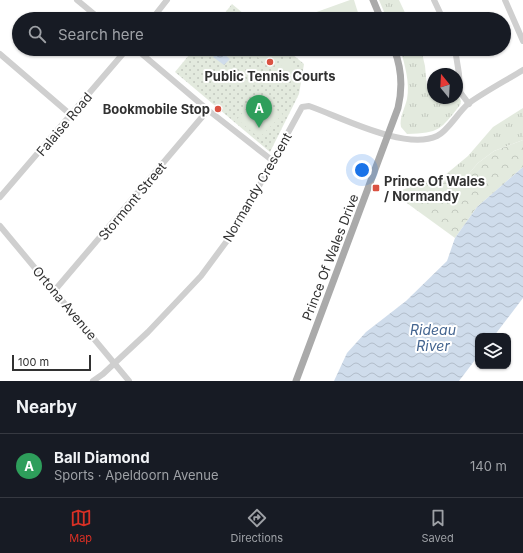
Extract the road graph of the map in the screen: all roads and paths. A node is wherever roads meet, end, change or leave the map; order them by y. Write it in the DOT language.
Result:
graph roads {
  1 [pos="77,0"];
  2 [pos="167,0"];
  3 [pos="373,0"];
  4 [pos="434,0"];
  5 [pos="505,0"];
  6 [pos="92,12"];
  7 [pos="158,12"];
  8 [pos="378,12"];
  9 [pos="440,12"];
  10 [pos="510,12"];
  11 [pos="511,14"];
  12 [pos="523,41"];
  13 [pos="0,54"];
  14 [pos="121,56"];
  15 [pos="144,56"];
  16 [pos="396,56"];
  17 [pos="456,56"];
  18 [pos="523,70"];
  19 [pos="468,104"];
  20 [pos="208,110"];
  21 [pos="71,115"];
  22 [pos="389,135"];
  23 [pos="273,162"];
  24 [pos="0,197"];
  25 [pos="0,226"];
  26 [pos="55,290"];
  27 [pos="115,363"];
  28 [pos="93,381"];
  29 [pos="129,381"];
  30 [pos="296,381"];
  1 -- 6 [label="street"];
  2 -- 7 [label="street"];
  3 -- 8 [label="main road"];
  4 -- 9 [label="street"];
  5 -- 10 [label="street"];
  11 -- 12 [label="street"];
  13 -- 21 [label="street"];
  14 -- 21 [label="street, Falaise Road"];
  15 -- 20 [label="street"];
  16 -- 22 [label="main road, Prince Of Wales Drive"];
  17 -- 19 [label="street"];
  18 -- 19 [label="street"];
  19 -- 22 [label="street"];
  20 -- 23 [label="street"];
  20 -- 26 [label="street, Stormont Street"];
  21 -- 24 [label="street, Falaise Road"];
  22 -- 23 [label="street, Normandy Crescent"];
  22 -- 30 [label="main road, Prince Of Wales Drive"];
  23 -- 27 [label="street, Normandy Crescent"];
  25 -- 26 [label="street, Ortona Avenue"];
  26 -- 27 [label="street, Ortona Avenue"];
  27 -- 28 [label="street, Normandy Crescent"];
  27 -- 29 [label="street, Ortona Avenue"];
}
